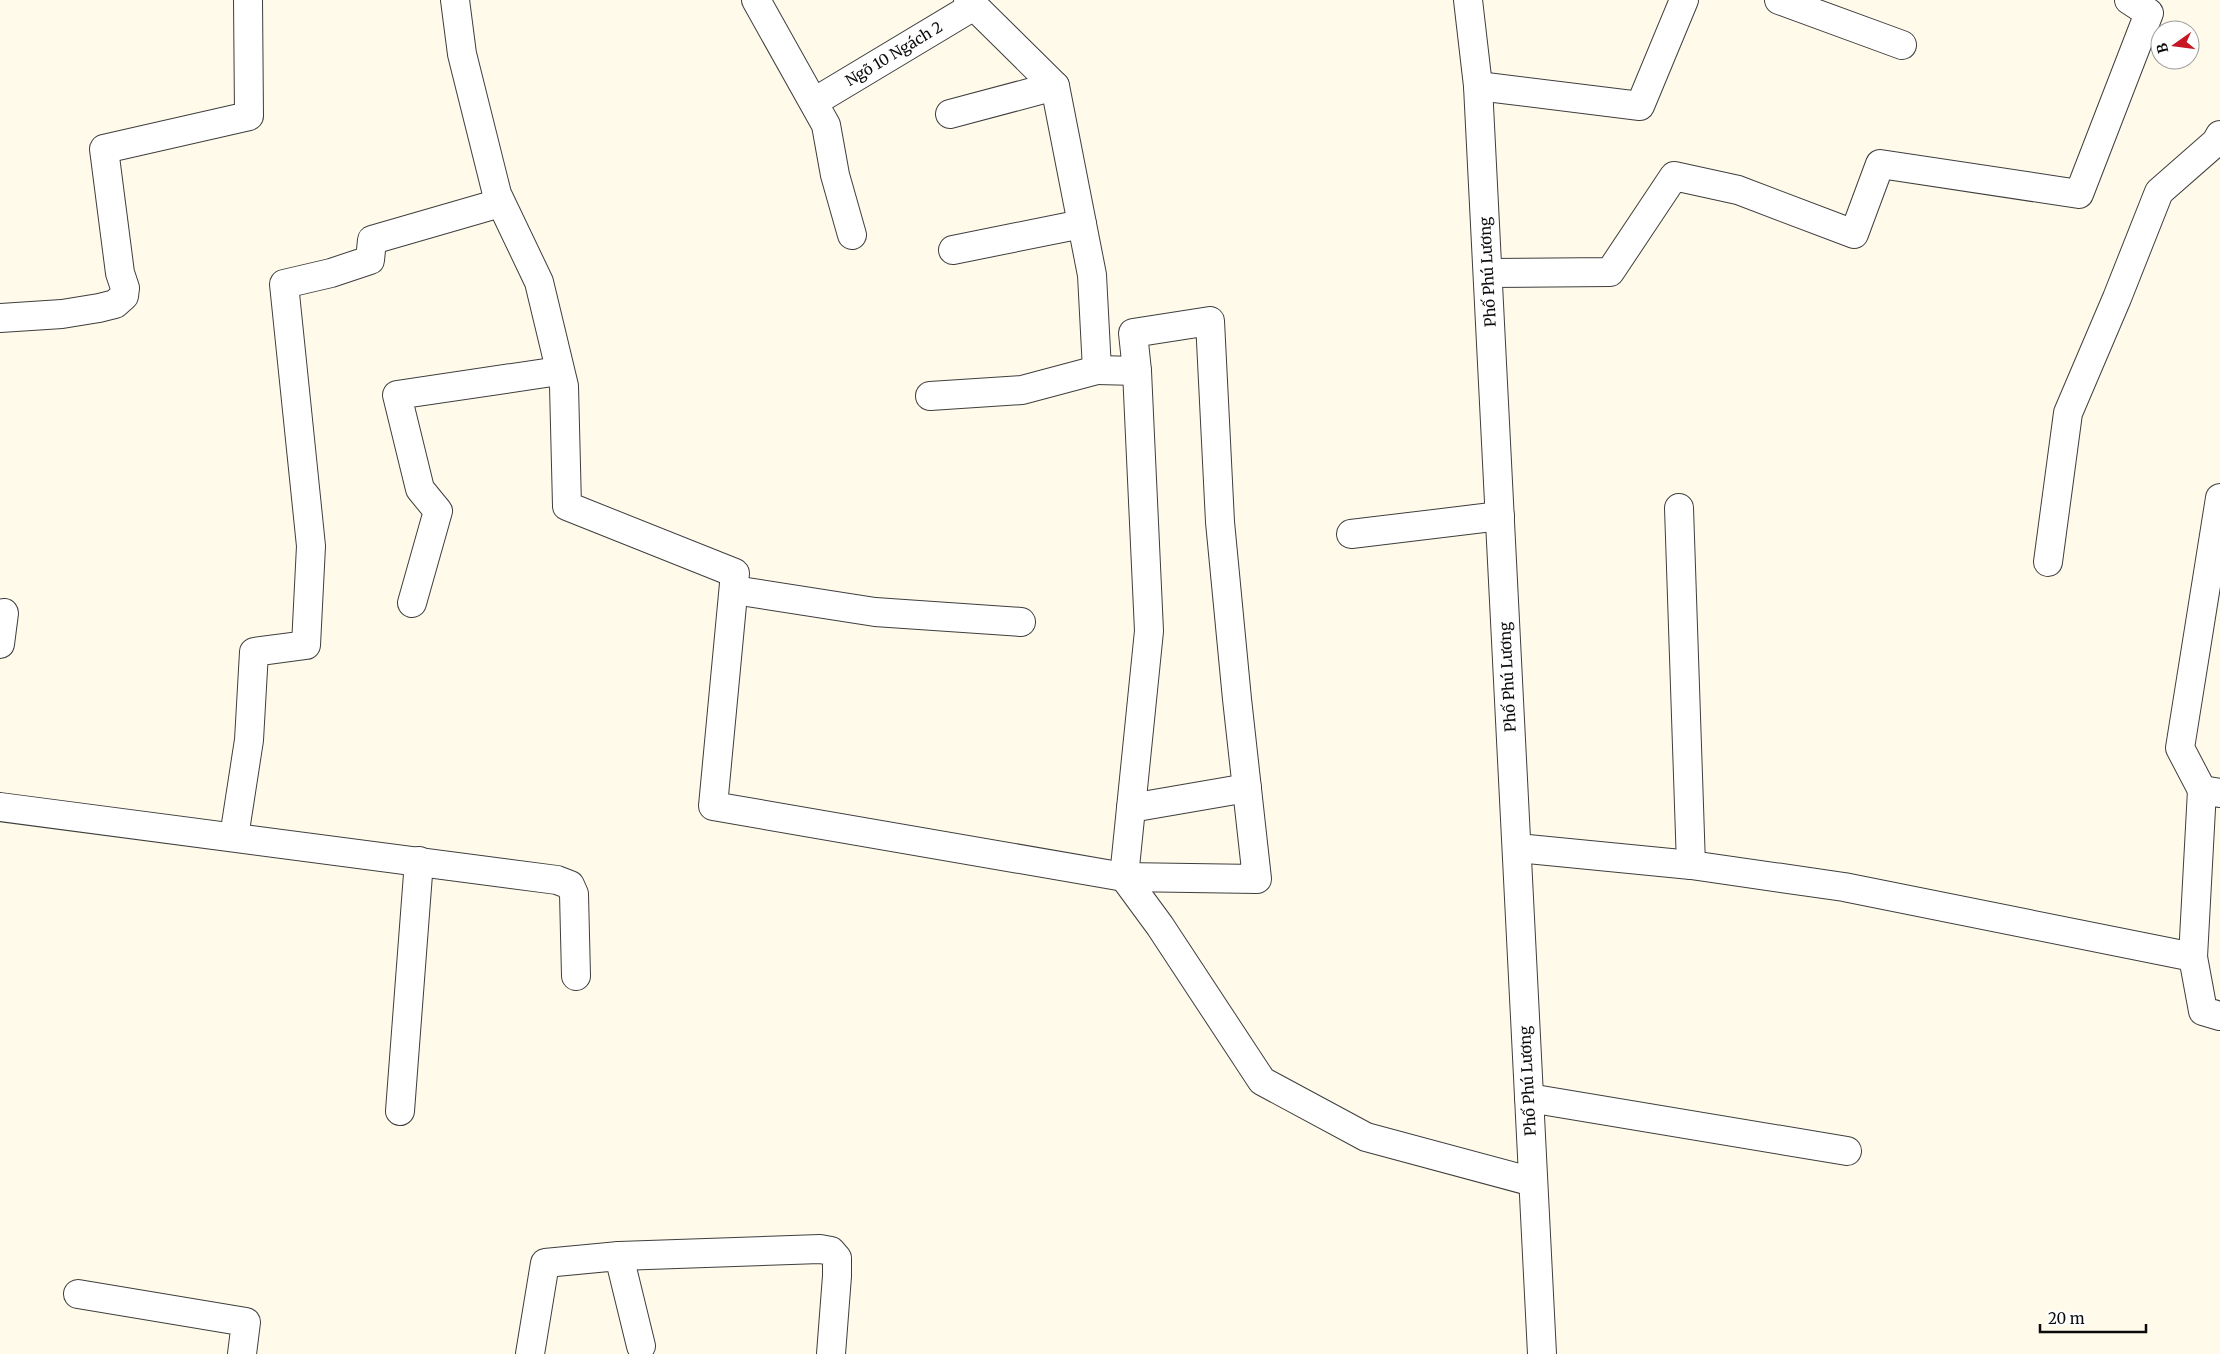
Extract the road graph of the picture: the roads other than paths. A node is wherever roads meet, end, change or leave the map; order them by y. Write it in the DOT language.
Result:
graph roads {
  1 [pos="248,0"];
  2 [pos="455,0"];
  3 [pos="756,0"];
  4 [pos="1468,0"];
  5 [pos="1684,0"];
  6 [pos="1779,0"];
  7 [pos="2129,0"];
  8 [pos="971,3"];
  9 [pos="1902,46"];
  10 [pos="1055,86"];
  11 [pos="1478,86"];
  12 [pos="814,102"];
  13 [pos="950,114"];
  14 [pos="2220,135"];
  15 [pos="500,203"];
  16 [pos="1082,224"];
  17 [pos="852,235"];
  18 [pos="954,250"];
  19 [pos="1488,273"];
  20 [pos="0,318"];
  21 [pos="1097,370"];
  22 [pos="1137,370"];
  23 [pos="559,371"];
  24 [pos="930,396"];
  25 [pos="2220,498"];
  26 [pos="1679,508"];
  27 [pos="1500,516"];
  28 [pos="1351,534"];
  29 [pos="2048,562"];
  30 [pos="734,590"];
  31 [pos="412,603"];
  32 [pos="4,613"];
  33 [pos="1021,622"];
  34 [pos="0,644"];
  35 [pos="1247,788"];
  36 [pos="2211,792"];
  37 [pos="0,807"];
  38 [pos="1131,808"];
  39 [pos="234,837"];
  40 [pos="1517,848"];
  41 [pos="419,861"];
  42 [pos="1691,865"];
  43 [pos="1124,877"];
  44 [pos="2193,957"];
  45 [pos="576,976"];
  46 [pos="2220,1016"];
  47 [pos="1529,1098"];
  48 [pos="400,1111"];
  49 [pos="1847,1151"];
  50 [pos="1533,1182"];
  51 [pos="619,1256"];
  52 [pos="78,1294"];
  53 [pos="641,1346"];
  54 [pos="242,1354"];
  55 [pos="530,1354"];
  56 [pos="831,1354"];
  57 [pos="1542,1354"];
  1 -- 20 [label="street"];
  2 -- 15 [label="street"];
  3 -- 12 [label="street"];
  4 -- 11 [label="street, Phố Phú Lương"];
  5 -- 11 [label="street"];
  6 -- 9 [label="street"];
  7 -- 19 [label="street"];
  8 -- 10 [label="street"];
  8 -- 12 [label="street, Ngõ 10 Ngách 2"];
  10 -- 13 [label="street"];
  10 -- 16 [label="street"];
  11 -- 19 [label="street, Phố Phú Lương"];
  12 -- 17 [label="street"];
  14 -- 29 [label="street"];
  15 -- 23 [label="street"];
  15 -- 39 [label="street"];
  16 -- 18 [label="street"];
  16 -- 21 [label="street"];
  19 -- 27 [label="street, Phố Phú Lương"];
  21 -- 22 [label="street"];
  21 -- 24 [label="street"];
  22 -- 35 [label="street"];
  22 -- 38 [label="street"];
  23 -- 30 [label="street"];
  23 -- 31 [label="street"];
  25 -- 36 [label="street"];
  26 -- 42 [label="street"];
  27 -- 28 [label="street"];
  27 -- 40 [label="street, Phố Phú Lương"];
  30 -- 33 [label="street"];
  30 -- 43 [label="street"];
  32 -- 34 [label="street"];
  35 -- 38 [label="street"];
  35 -- 43 [label="street"];
  36 -- 44 [label="street"];
  37 -- 39 [label="street"];
  38 -- 43 [label="street"];
  39 -- 41 [label="street"];
  40 -- 42 [label="street"];
  40 -- 47 [label="street, Phố Phú Lương"];
  41 -- 45 [label="street"];
  41 -- 48 [label="street"];
  42 -- 44 [label="street"];
  43 -- 50 [label="street"];
  44 -- 46 [label="street"];
  47 -- 49 [label="street"];
  47 -- 50 [label="street, Phố Phú Lương"];
  50 -- 57 [label="street, Phố Phú Lương"];
  51 -- 53 [label="street"];
  51 -- 55 [label="street"];
  51 -- 56 [label="street"];
  52 -- 54 [label="street"];
}
